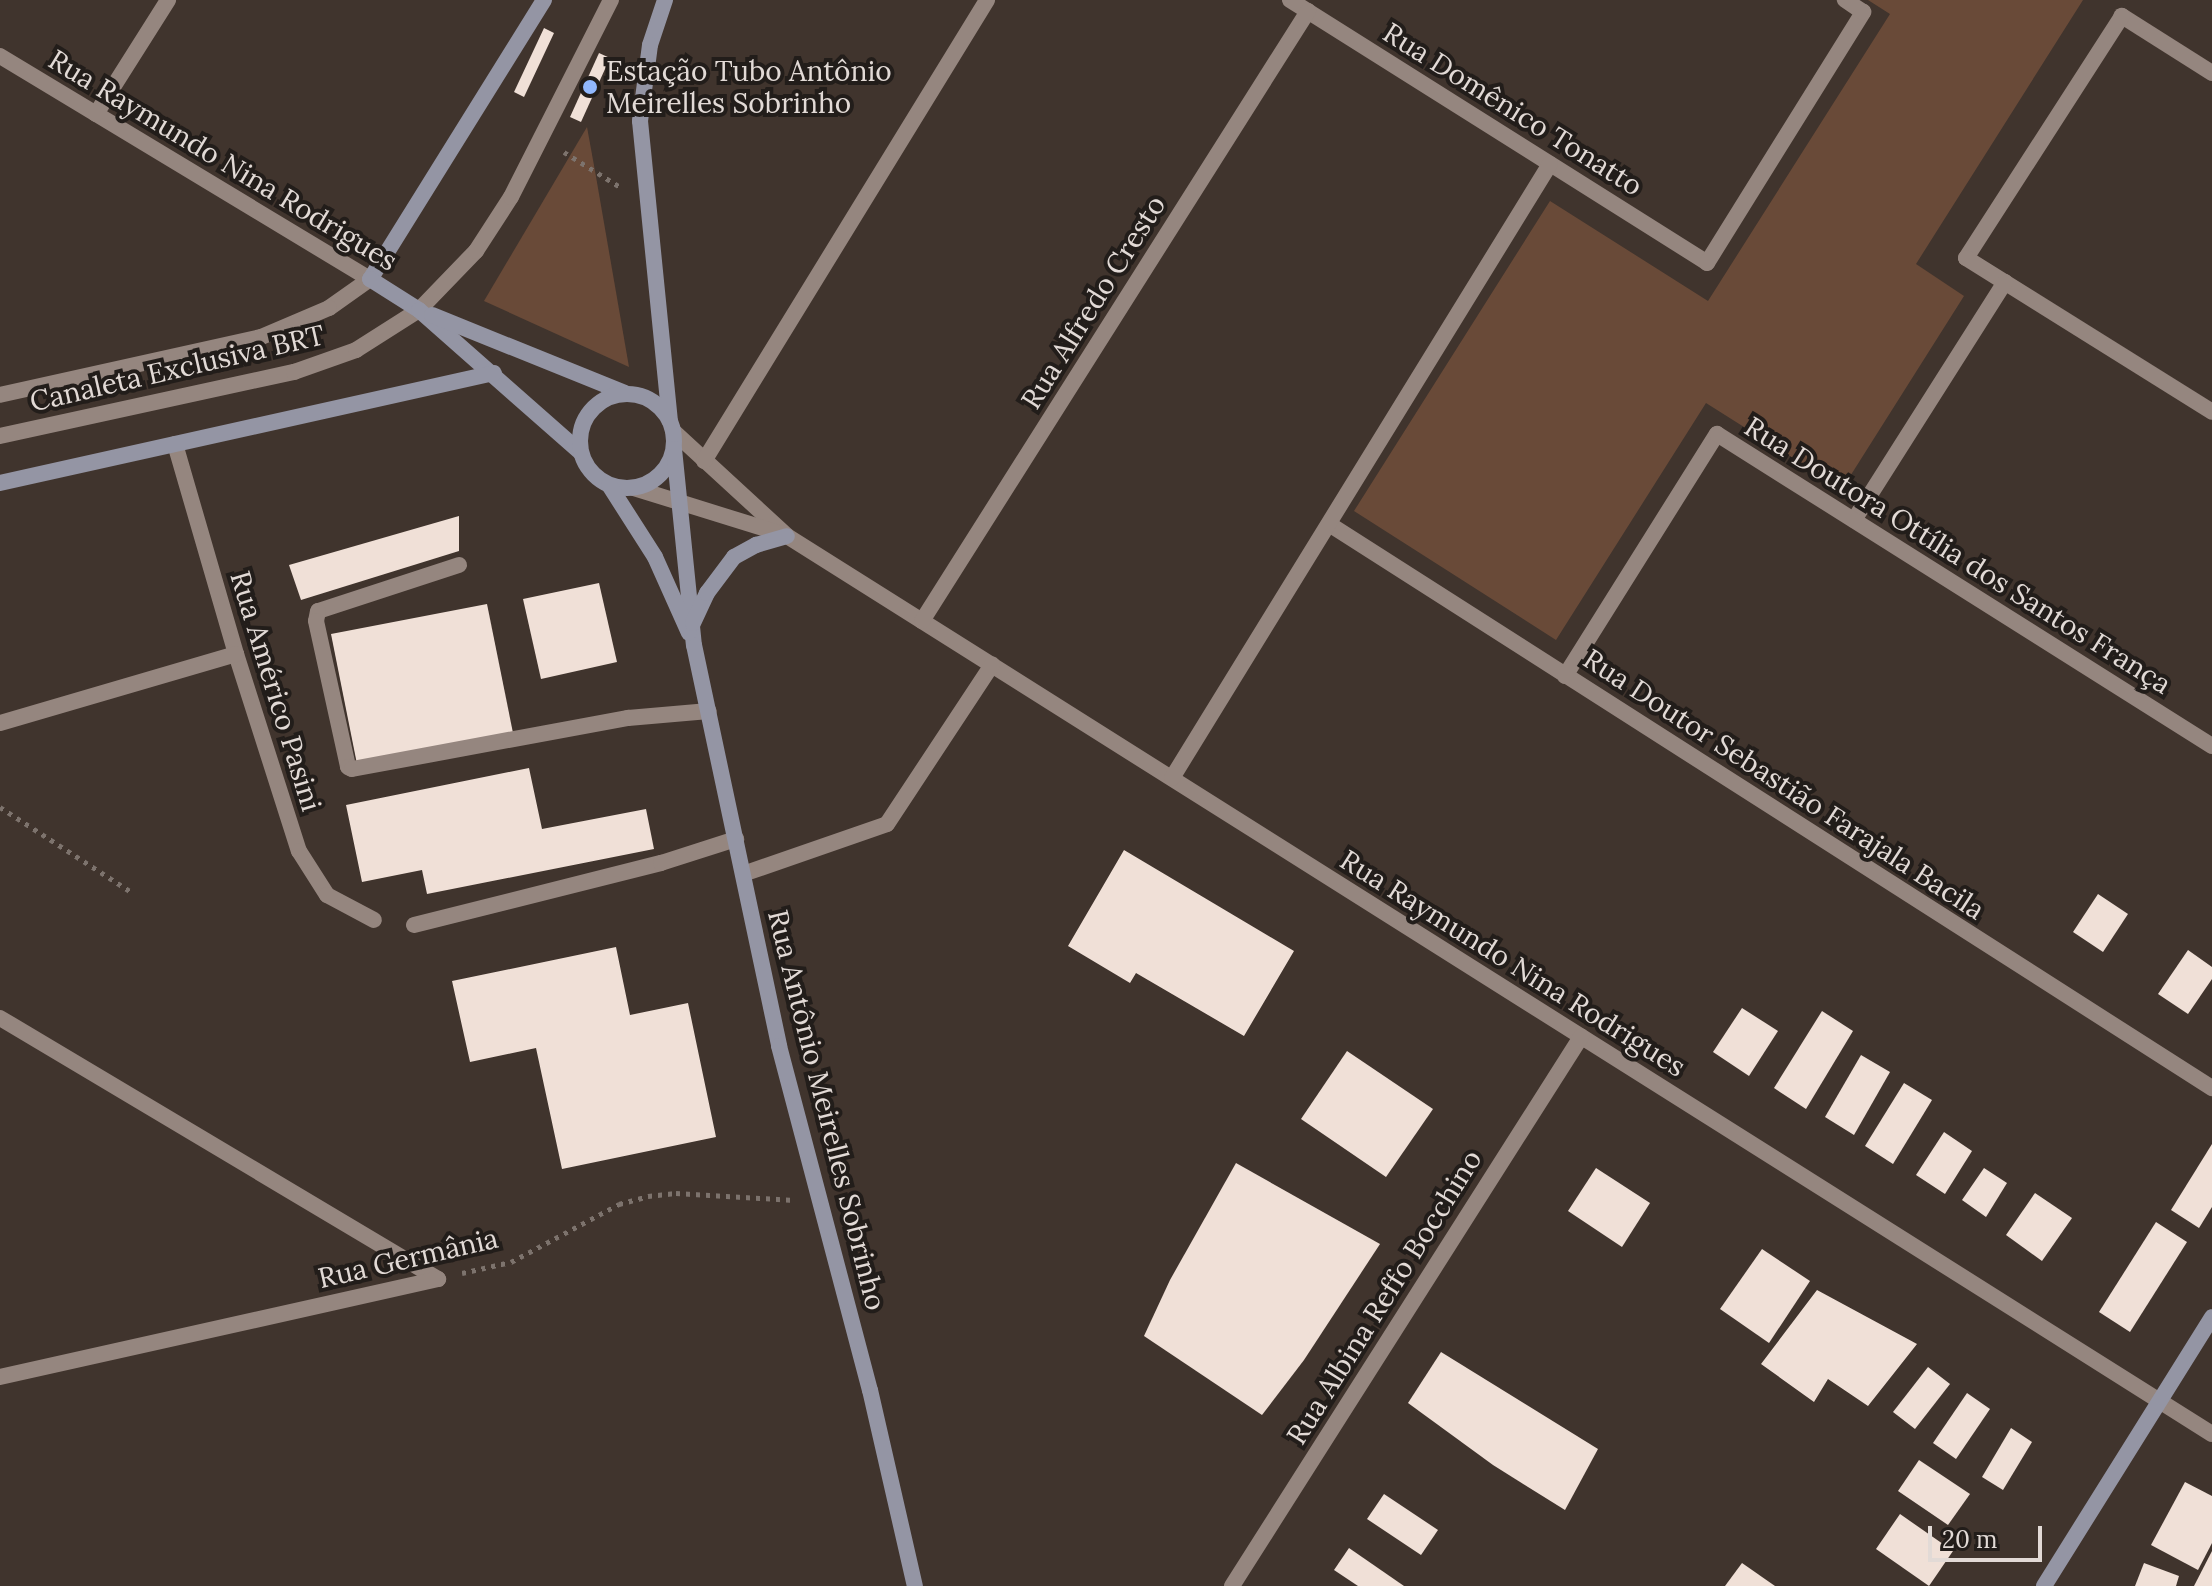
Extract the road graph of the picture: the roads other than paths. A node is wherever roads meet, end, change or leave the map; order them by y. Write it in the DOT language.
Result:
graph roads {
  1 [pos="168,0"];
  2 [pos="544,0"];
  3 [pos="611,0"];
  4 [pos="665,0"];
  5 [pos="987,0"];
  6 [pos="1290,0"];
  7 [pos="1845,0"];
  8 [pos="1308,11"];
  9 [pos="0,56"];
  10 [pos="2212,73"];
  11 [pos="96,114"];
  12 [pos="1550,164"];
  13 [pos="370,279"];
  14 [pos="2005,282"];
  15 [pos="419,310"];
  16 [pos="494,373"];
  17 [pos="627,394"];
  18 [pos="0,395"];
  19 [pos="2212,412"];
  20 [pos="672,426"];
  21 [pos="0,436"];
  22 [pos="175,444"];
  23 [pos="674,449"];
  24 [pos="581,453"];
  25 [pos="704,461"];
  26 [pos="0,483"];
  27 [pos="609,485"];
  28 [pos="634,488"];
  29 [pos="679,503"];
  30 [pos="1854,520"];
  31 [pos="1329,524"];
  32 [pos="787,536"];
  33 [pos="459,565"];
  34 [pos="922,621"];
  35 [pos="692,624"];
  36 [pos="694,645"];
  37 [pos="236,654"];
  38 [pos="992,665"];
  39 [pos="1565,676"];
  40 [pos="709,711"];
  41 [pos="0,723"];
  42 [pos="2212,746"];
  43 [pos="1172,778"];
  44 [pos="736,839"];
  45 [pos="743,874"];
  46 [pos="374,920"];
  47 [pos="414,925"];
  48 [pos="0,1018"];
  49 [pos="1581,1037"];
  50 [pos="2212,1088"];
  51 [pos="2212,1317"];
  52 [pos="0,1377"];
  53 [pos="2159,1402"];
  54 [pos="2212,1434"];
  55 [pos="915,1586"];
  56 [pos="1232,1586"];
  57 [pos="2044,1586"];
  1 -- 11 [label="street"];
  2 -- 13 [label="street"];
  3 -- 15 [label="street, Canaleta Exclusiva BRT"];
  4 -- 20 [label="street"];
  5 -- 25 [label="street"];
  6 -- 8 [label="street, Rua Domênico Tonatto"];
  7 -- 12 [label="street, Rua Domênico Tonatto"];
  8 -- 12 [label="street, Rua Domênico Tonatto"];
  8 -- 34 [label="street, Rua Alfredo Cresto"];
  9 -- 11 [label="street, Rua Raymundo Nina Rodrigues"];
  10 -- 14 [label="street"];
  11 -- 13 [label="street, Rua Raymundo Nina Rodrigues"];
  12 -- 31 [label="street"];
  13 -- 15 [label="street, Rua Raymundo Nina Rodrigues"];
  13 -- 18 [label="street"];
  14 -- 19 [label="street"];
  14 -- 30 [label="street"];
  15 -- 16 [label="street, Rua Raymundo Nina Rodrigues"];
  15 -- 17 [label="street, Rua Raymundo Nina Rodrigues"];
  15 -- 21 [label="street, Canaleta Exclusiva BRT"];
  16 -- 22 [label="street"];
  16 -- 24 [label="street, Rua Raymundo Nina Rodrigues"];
  17 -- 20 [label="street"];
  17 -- 24 [label="street"];
  20 -- 23 [label="street"];
  20 -- 25 [label="street, Rua Raymundo Nina Rodrigues"];
  22 -- 26 [label="street"];
  22 -- 37 [label="street, Rua Américo Pasini"];
  23 -- 28 [label="street"];
  23 -- 29 [label="street, Rua Antônio Meirelles Sobrinho"];
  24 -- 27 [label="street"];
  25 -- 32 [label="street, Rua Raymundo Nina Rodrigues"];
  27 -- 28 [label="street"];
  27 -- 36 [label="street, Rua Antônio Meirelles Sobrinho"];
  28 -- 29 [label="street, Rua Raymundo Nina Rodrigues"];
  29 -- 32 [label="street, Rua Raymundo Nina Rodrigues"];
  29 -- 35 [label="street, Rua Antônio Meirelles Sobrinho"];
  30 -- 39 [label="street, Rua Doutora Ottília dos Santos França"];
  30 -- 42 [label="street, Rua Doutora Ottília dos Santos França"];
  31 -- 39 [label="street, Rua Doutor Sebastião Farajala Bacila"];
  31 -- 43 [label="street"];
  32 -- 34 [label="street, Rua Raymundo Nina Rodrigues"];
  32 -- 35 [label="street"];
  33 -- 40 [label="street"];
  34 -- 38 [label="street, Rua Raymundo Nina Rodrigues"];
  35 -- 36 [label="street, Rua Antônio Meirelles Sobrinho"];
  36 -- 40 [label="street, Rua Antônio Meirelles Sobrinho"];
  37 -- 41 [label="street"];
  37 -- 46 [label="street, Rua Américo Pasini"];
  38 -- 43 [label="street, Rua Raymundo Nina Rodrigues"];
  38 -- 45 [label="street"];
  39 -- 50 [label="street, Rua Doutor Sebastião Farajala Bacila"];
  40 -- 44 [label="street, Rua Antônio Meirelles Sobrinho"];
  43 -- 49 [label="street, Rua Raymundo Nina Rodrigues"];
  44 -- 45 [label="street, Rua Antônio Meirelles Sobrinho"];
  44 -- 47 [label="street"];
  45 -- 55 [label="street, Rua Antônio Meirelles Sobrinho"];
  48 -- 52 [label="street, Rua Germânia"];
  49 -- 53 [label="street, Rua Raymundo Nina Rodrigues"];
  49 -- 56 [label="street, Rua Albina Reffo Bocchino"];
  51 -- 53 [label="street"];
  53 -- 54 [label="street, Rua Raymundo Nina Rodrigues"];
  53 -- 57 [label="street"];
}
